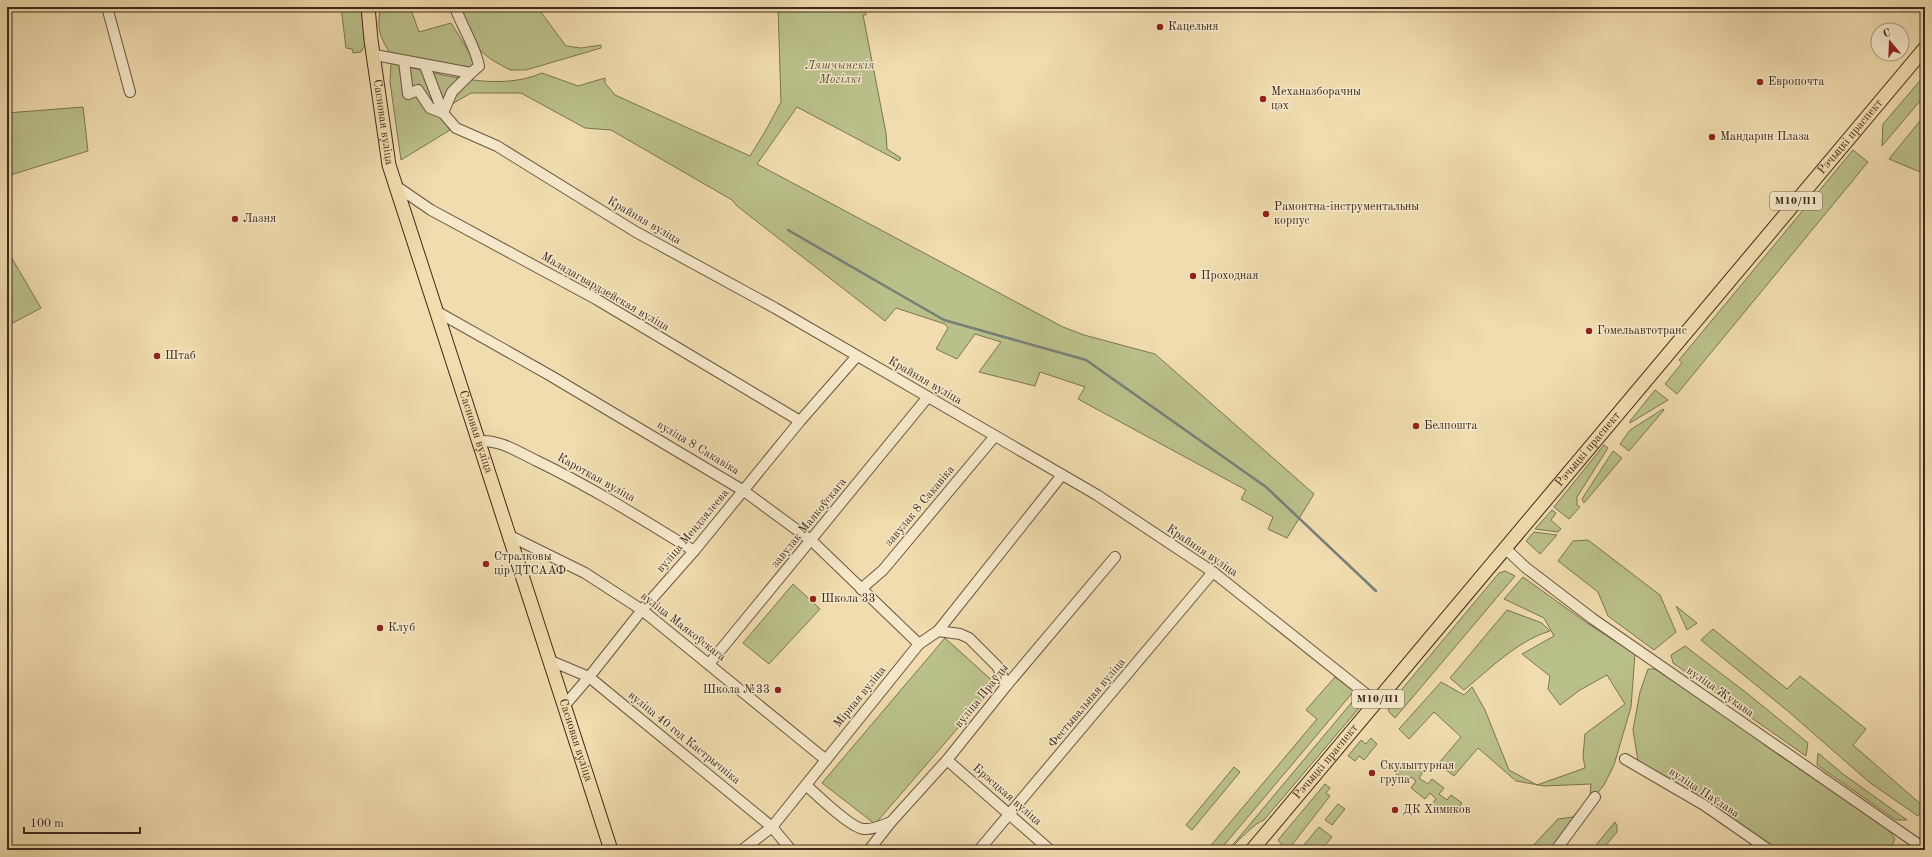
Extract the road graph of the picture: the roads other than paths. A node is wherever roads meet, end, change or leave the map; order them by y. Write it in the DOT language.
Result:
graph roads {
  1 [pos="107,7"];
  2 [pos="368,7"];
  3 [pos="455,7"];
  4 [pos="1925,48"];
  5 [pos="375,55"];
  6 [pos="404,61"];
  7 [pos="425,66"];
  8 [pos="471,74"];
  9 [pos="130,92"];
  10 [pos="443,113"];
  11 [pos="396,186"];
  12 [pos="436,311"];
  13 [pos="857,356"];
  14 [pos="928,398"];
  15 [pos="800,422"];
  16 [pos="995,436"];
  17 [pos="480,441"];
  18 [pos="1062,475"];
  19 [pos="744,490"];
  20 [pos="510,536"];
  21 [pos="812,541"];
  22 [pos="1506,549"];
  23 [pos="694,551"];
  24 [pos="1115,557"];
  25 [pos="1214,572"];
  26 [pos="861,589"];
  27 [pos="642,610"];
  28 [pos="938,631"];
  29 [pos="919,644"];
  30 [pos="551,662"];
  31 [pos="709,664"];
  32 [pos="589,677"];
  33 [pos="1007,685"];
  34 [pos="1376,702"];
  35 [pos="565,705"];
  36 [pos="1625,759"];
  37 [pos="826,760"];
  38 [pos="947,760"];
  39 [pos="806,785"];
  40 [pos="1595,797"];
  41 [pos="1009,814"];
  42 [pos="892,822"];
  43 [pos="772,827"];
  44 [pos="1925,849"];
  45 [pos="611,850"];
  46 [pos="742,850"];
  47 [pos="790,850"];
  48 [pos="869,850"];
  49 [pos="979,850"];
  50 [pos="1050,850"];
  51 [pos="1252,850"];
  52 [pos="1556,850"];
  53 [pos="1769,850"];
  1 -- 9 [label="street"];
  2 -- 5 [label="main road, Сасновая вуліца"];
  3 -- 8 [label="street"];
  4 -- 22 [label="main road, Рэчыцкі праспект / М10/П1"];
  5 -- 6 [label="street"];
  5 -- 11 [label="main road, Сасновая вуліца"];
  6 -- 7 [label="street"];
  6 -- 10 [label="street, Крайняя вуліца"];
  7 -- 8 [label="street"];
  7 -- 10 [label="street, Крайняя вуліца"];
  8 -- 10 [label="street"];
  10 -- 13 [label="street, Крайняя вуліца"];
  11 -- 12 [label="main road, Сасновая вуліца"];
  11 -- 15 [label="street, Маладагвардзейская вуліца"];
  12 -- 17 [label="main road, Сасновая вуліца"];
  12 -- 19 [label="street, вуліца 8 Сакавіка"];
  13 -- 14 [label="street, Крайняя вуліца"];
  13 -- 15 [label="street, вуліца Мендзялеева"];
  14 -- 16 [label="street, Крайняя вуліца"];
  14 -- 21 [label="street, завулак Маякоўскага"];
  15 -- 19 [label="street, вуліца Мендзялеева"];
  16 -- 18 [label="street, Крайняя вуліца"];
  16 -- 26 [label="street, завулак 8 Сакавіка"];
  17 -- 20 [label="main road, Сасновая вуліца"];
  17 -- 23 [label="street, Кароткая вуліца"];
  18 -- 25 [label="street, Крайняя вуліца"];
  18 -- 28 [label="street, Мірная вуліца"];
  19 -- 21 [label="street, вуліца 8 Сакавіка"];
  19 -- 23 [label="street, вуліца Мендзялеева"];
  20 -- 27 [label="street, вуліца Маякоўскага"];
  20 -- 30 [label="main road, Сасновая вуліца"];
  21 -- 26 [label="street, вуліца 8 Сакавіка"];
  21 -- 31 [label="street, завулак Маякоўскага"];
  22 -- 34 [label="main road, Рэчыцкі праспект / М10/П1"];
  22 -- 44 [label="street, вуліца Жукава"];
  23 -- 27 [label="street, вуліца Мендзялеева"];
  24 -- 33 [label="street, вуліца Праўды"];
  25 -- 34 [label="street, Крайняя вуліца"];
  25 -- 41 [label="street, Фестывальная вуліца"];
  26 -- 29 [label="street, вуліца 8 Сакавіка"];
  27 -- 31 [label="street, вуліца Маякоўскага"];
  27 -- 32 [label="street, вуліца Мендзялеева"];
  28 -- 29 [label="street, Мірная вуліца"];
  28 -- 33 [label="street"];
  29 -- 37 [label="street, Мірная вуліца"];
  30 -- 32 [label="street, вуліца 40 год Кастрычніка"];
  30 -- 35 [label="main road, Сасновая вуліца"];
  31 -- 37 [label="street, вуліца Маякоўскага"];
  32 -- 35 [label="street, вуліца Мендзялеева"];
  32 -- 43 [label="street, вуліца 40 год Кастрычніка"];
  33 -- 38 [label="street, вуліца Праўды"];
  34 -- 51 [label="main road, Рэчыцкі праспект / М10/П1"];
  35 -- 45 [label="main road, Сасновая вуліца"];
  36 -- 53 [label="street, вуліца Паўлава"];
  37 -- 39 [label="street, Мірная вуліца"];
  38 -- 41 [label="street, Брэсцкая вуліца"];
  38 -- 42 [label="street, вуліца Праўды"];
  39 -- 42 [label="street"];
  39 -- 43 [label="street, Мірная вуліца"];
  40 -- 52 [label="street"];
  41 -- 49 [label="street, Фестывальная вуліца"];
  41 -- 50 [label="street, Брэсцкая вуліца"];
  42 -- 48 [label="street, вуліца Праўды"];
  43 -- 46 [label="street, Мірная вуліца"];
  43 -- 47 [label="street, вуліца 40 год Кастрычніка"];
}
